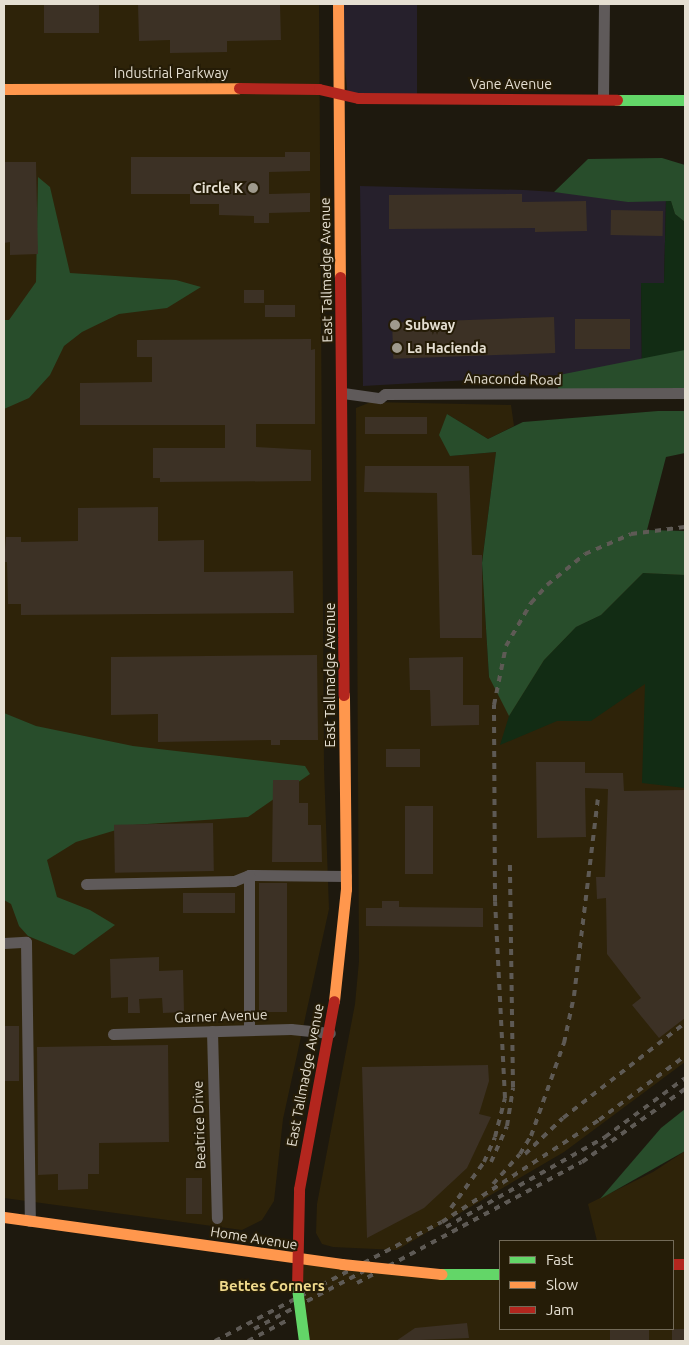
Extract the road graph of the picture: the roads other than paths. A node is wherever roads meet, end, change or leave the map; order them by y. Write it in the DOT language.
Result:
graph roads {
  1 [pos="338,4"];
  2 [pos="604,4"];
  3 [pos="4,89"];
  4 [pos="337,94"];
  5 [pos="603,99"];
  6 [pos="685,100"];
  7 [pos="343,393"];
  8 [pos="685,393"];
  9 [pos="249,875"];
  10 [pos="346,876"];
  11 [pos="86,884"];
  12 [pos="4,943"];
  13 [pos="249,1030"];
  14 [pos="212,1031"];
  15 [pos="330,1032"];
  16 [pos="113,1034"];
  17 [pos="4,1217"];
  18 [pos="217,1218"];
  19 [pos="30,1221"];
  20 [pos="296,1260"];
  21 [pos="499,1274"];
  22 [pos="304,1341"];
  1 -- 4 [label="main road, East Tallmadge Avenue"];
  2 -- 5 [label="street"];
  3 -- 4 [label="main road, Industrial Parkway"];
  4 -- 5 [label="main road, Vane Avenue"];
  4 -- 7 [label="main road, East Tallmadge Avenue"];
  5 -- 6 [label="main road, Vane Avenue"];
  7 -- 8 [label="street, Anaconda Road"];
  7 -- 10 [label="main road, East Tallmadge Avenue"];
  9 -- 10 [label="street"];
  9 -- 11 [label="street"];
  9 -- 13 [label="street"];
  10 -- 15 [label="main road, East Tallmadge Avenue"];
  12 -- 19 [label="street"];
  13 -- 14 [label="street, Garner Avenue"];
  13 -- 15 [label="street, Garner Avenue"];
  14 -- 16 [label="street, Garner Avenue"];
  14 -- 18 [label="street, Beatrice Drive"];
  15 -- 20 [label="main road, East Tallmadge Avenue"];
  17 -- 19 [label="main road, Home Avenue"];
  19 -- 20 [label="main road, Home Avenue"];
  20 -- 21 [label="main road, Home Avenue, bridge"];
  20 -- 22 [label="main road, East Tallmadge Avenue, bridge"];
}
